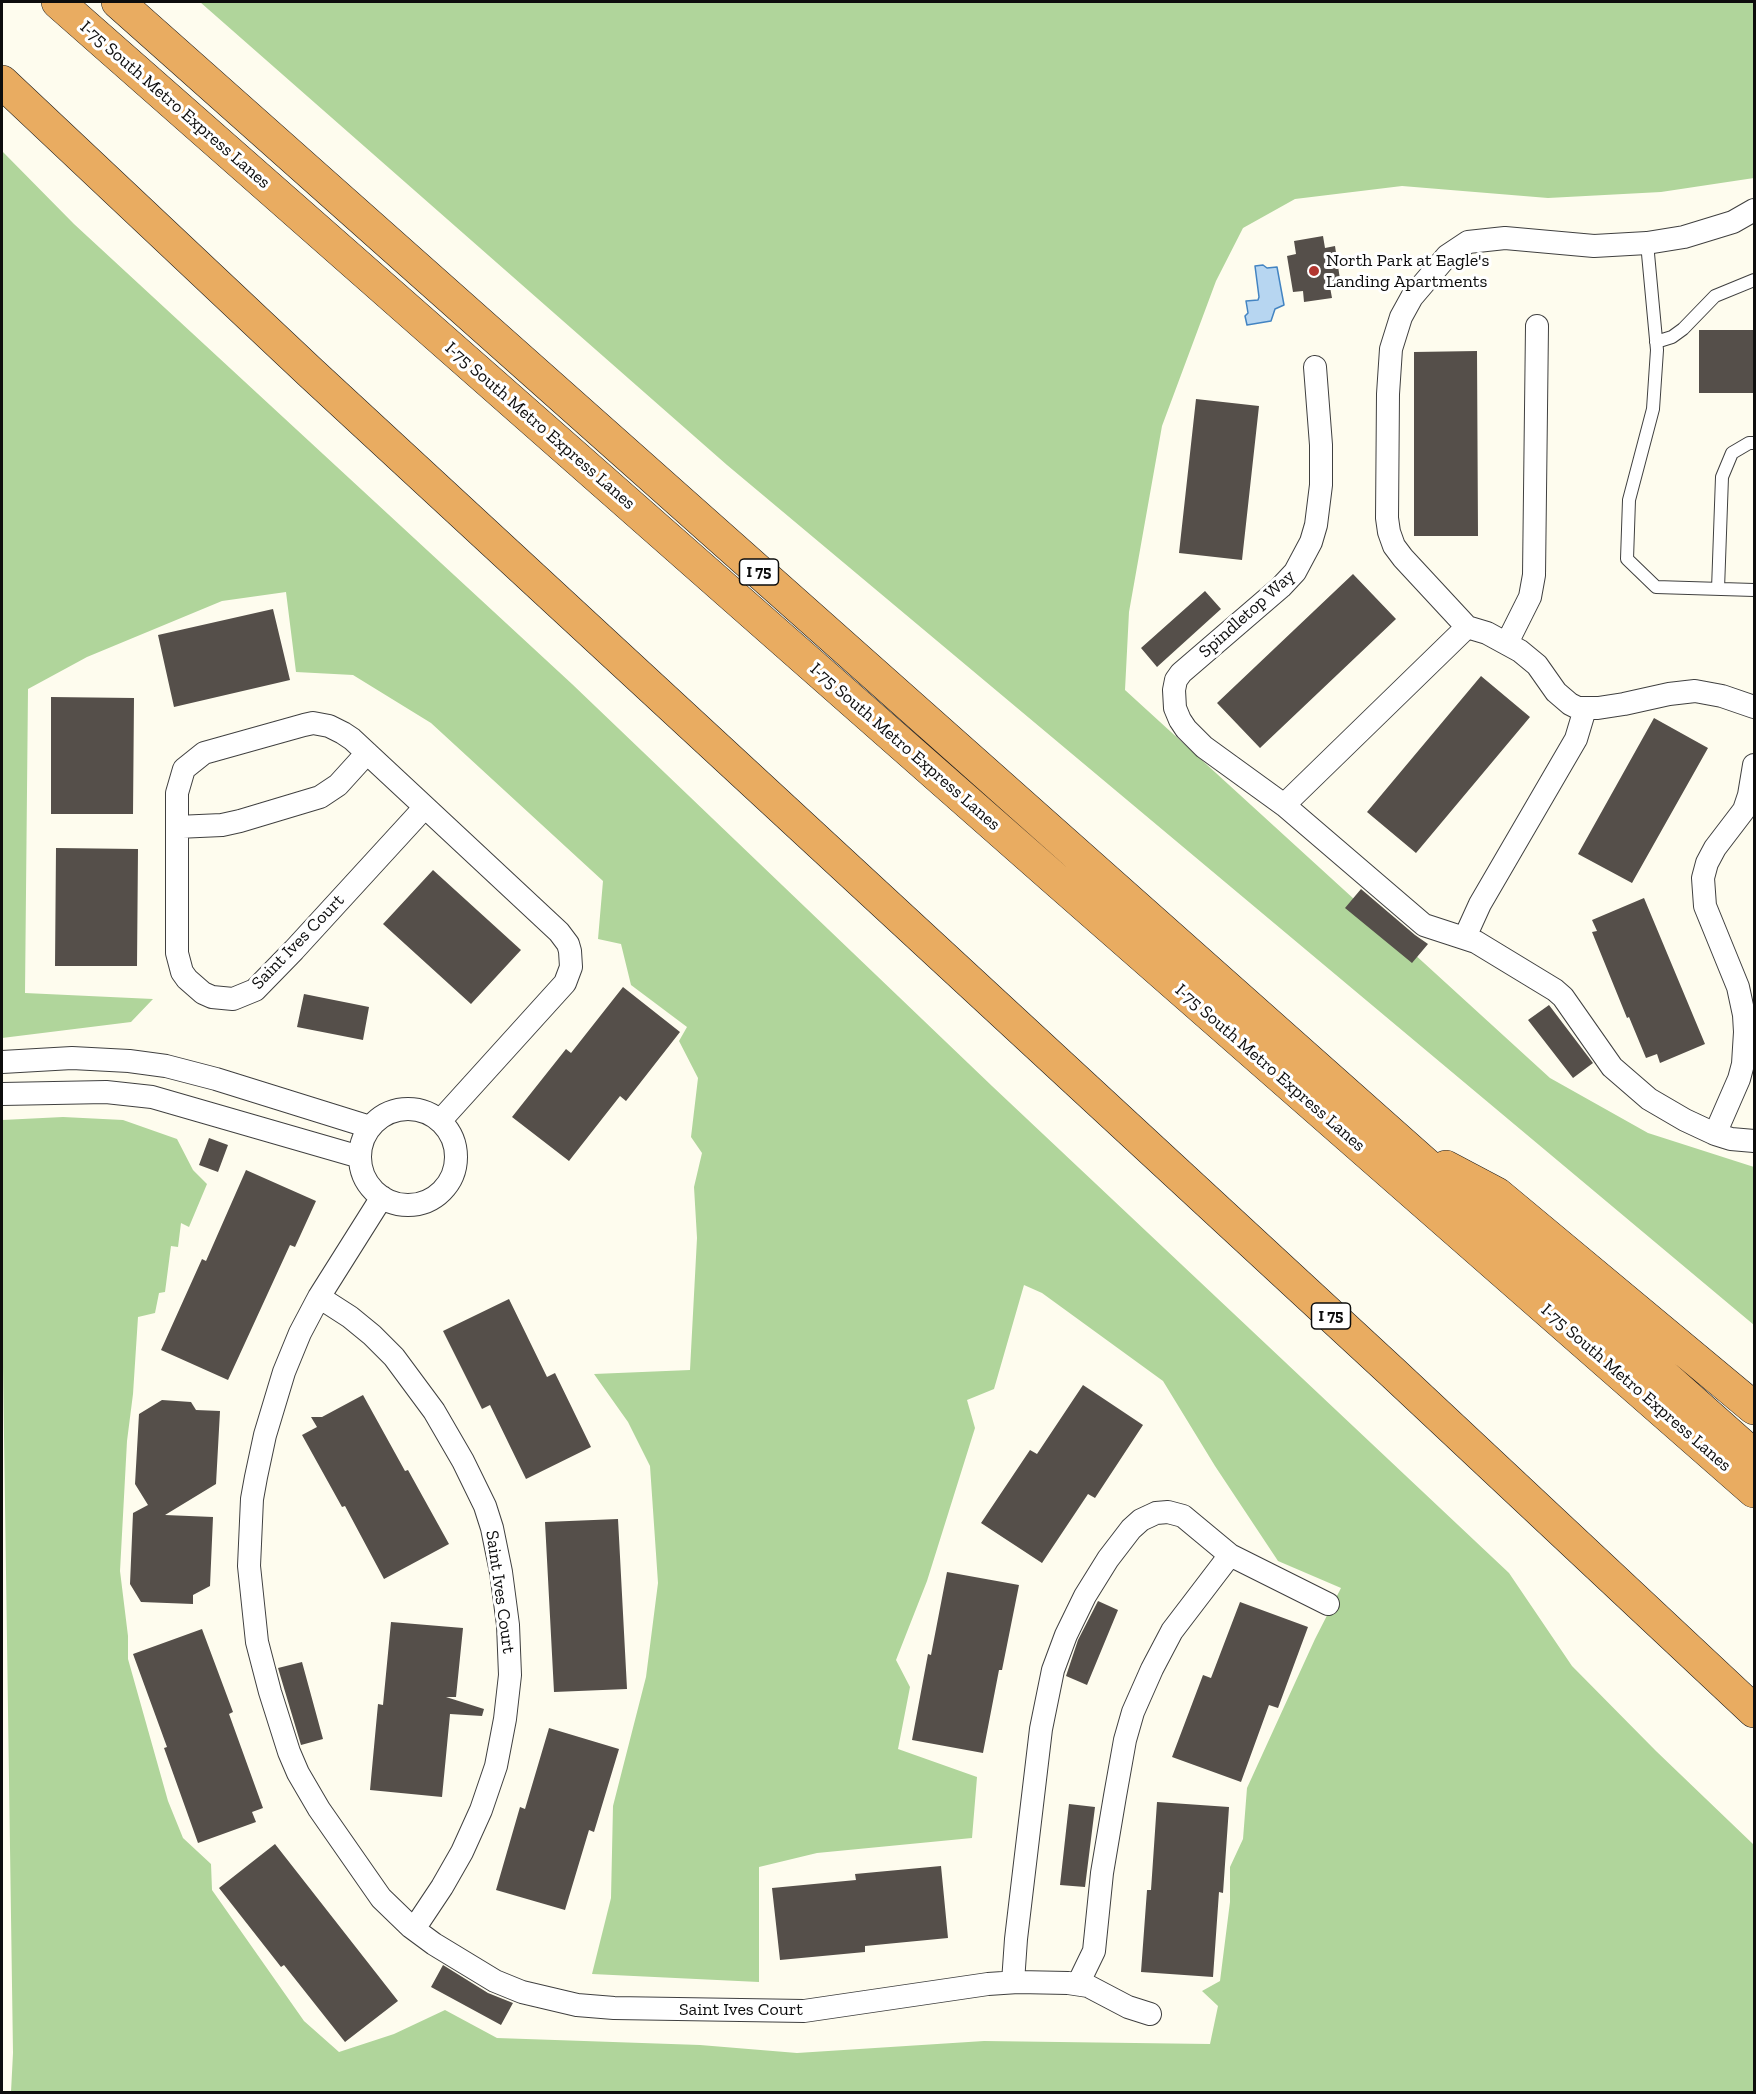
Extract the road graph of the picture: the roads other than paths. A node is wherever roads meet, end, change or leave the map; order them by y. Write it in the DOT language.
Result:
graph roads {
  1 [pos="58,2"];
  2 [pos="118,2"];
  3 [pos="2,82"];
  4 [pos="1755,210"];
  5 [pos="1647,243"];
  6 [pos="1755,280"];
  7 [pos="1537,326"];
  8 [pos="1656,342"];
  9 [pos="1315,367"];
  10 [pos="1755,443"];
  11 [pos="1718,589"];
  12 [pos="1755,590"];
  13 [pos="1467,627"];
  14 [pos="1507,643"];
  15 [pos="1755,707"];
  16 [pos="1585,709"];
  17 [pos="367,753"];
  18 [pos="1755,765"];
  19 [pos="1284,805"];
  20 [pos="425,807"];
  21 [pos="177,827"];
  22 [pos="1465,937"];
  23 [pos="43,1058"];
  24 [pos="2,1062"];
  25 [pos="241,1087"];
  26 [pos="45,1092"];
  27 [pos="2,1094"];
  28 [pos="228,1118"];
  29 [pos="440,1121"];
  30 [pos="370,1127"];
  31 [pos="1714,1134"];
  32 [pos="1755,1141"];
  33 [pos="1400,1142"];
  34 [pos="360,1157"];
  35 [pos="382,1197"];
  36 [pos="319,1297"];
  37 [pos="1755,1408"];
  38 [pos="1755,1456"];
  39 [pos="1755,1491"];
  40 [pos="1230,1555"];
  41 [pos="1328,1604"];
  42 [pos="1755,1711"];
  43 [pos="414,1929"];
  44 [pos="1013,1982"];
  45 [pos="1078,1984"];
  46 [pos="1150,2014"];
  1 -- 39 [label="highway, I-75 South Metro Express Lanes"];
  2 -- 33 [label="highway, I 75"];
  3 -- 42 [label="highway, I 75"];
  4 -- 5 [label="street"];
  5 -- 8 [label="lane"];
  5 -- 13 [label="street"];
  6 -- 8 [label="lane"];
  7 -- 14 [label="street"];
  8 -- 11 [label="lane"];
  9 -- 19 [label="street, Spindletop Way"];
  10 -- 11 [label="lane"];
  11 -- 12 [label="lane"];
  13 -- 14 [label="street"];
  13 -- 19 [label="street"];
  14 -- 16 [label="street"];
  15 -- 16 [label="street"];
  16 -- 22 [label="street"];
  17 -- 20 [label="street, Saint Ives Court"];
  17 -- 21 [label="street"];
  17 -- 21 [label="street, Saint Ives Court"];
  18 -- 31 [label="street"];
  19 -- 22 [label="street, Spindletop Way"];
  20 -- 21 [label="street, Saint Ives Court"];
  20 -- 29 [label="street, Saint Ives Court"];
  22 -- 31 [label="street, Spindletop Way"];
  23 -- 24 [label="street"];
  23 -- 25 [label="street"];
  23 -- 26 [label="street"];
  25 -- 28 [label="street"];
  25 -- 30 [label="street"];
  26 -- 27 [label="street"];
  26 -- 28 [label="street"];
  28 -- 34 [label="street"];
  29 -- 30 [label="street"];
  29 -- 35 [label="street"];
  30 -- 34 [label="street"];
  31 -- 32 [label="street, Spindletop Way"];
  33 -- 37 [label="highway"];
  33 -- 38 [label="highway, I 75"];
  34 -- 35 [label="street"];
  35 -- 36 [label="street, Saint Ives Court"];
  36 -- 43 [label="street, Saint Ives Court"];
  36 -- 43 [label="street, Saint Ives Court"];
  40 -- 41 [label="street"];
  40 -- 44 [label="street"];
  40 -- 45 [label="street"];
  43 -- 44 [label="street, Saint Ives Court"];
  44 -- 45 [label="street, Saint Ives Court"];
  45 -- 46 [label="street, Saint Ives Court"];
}
